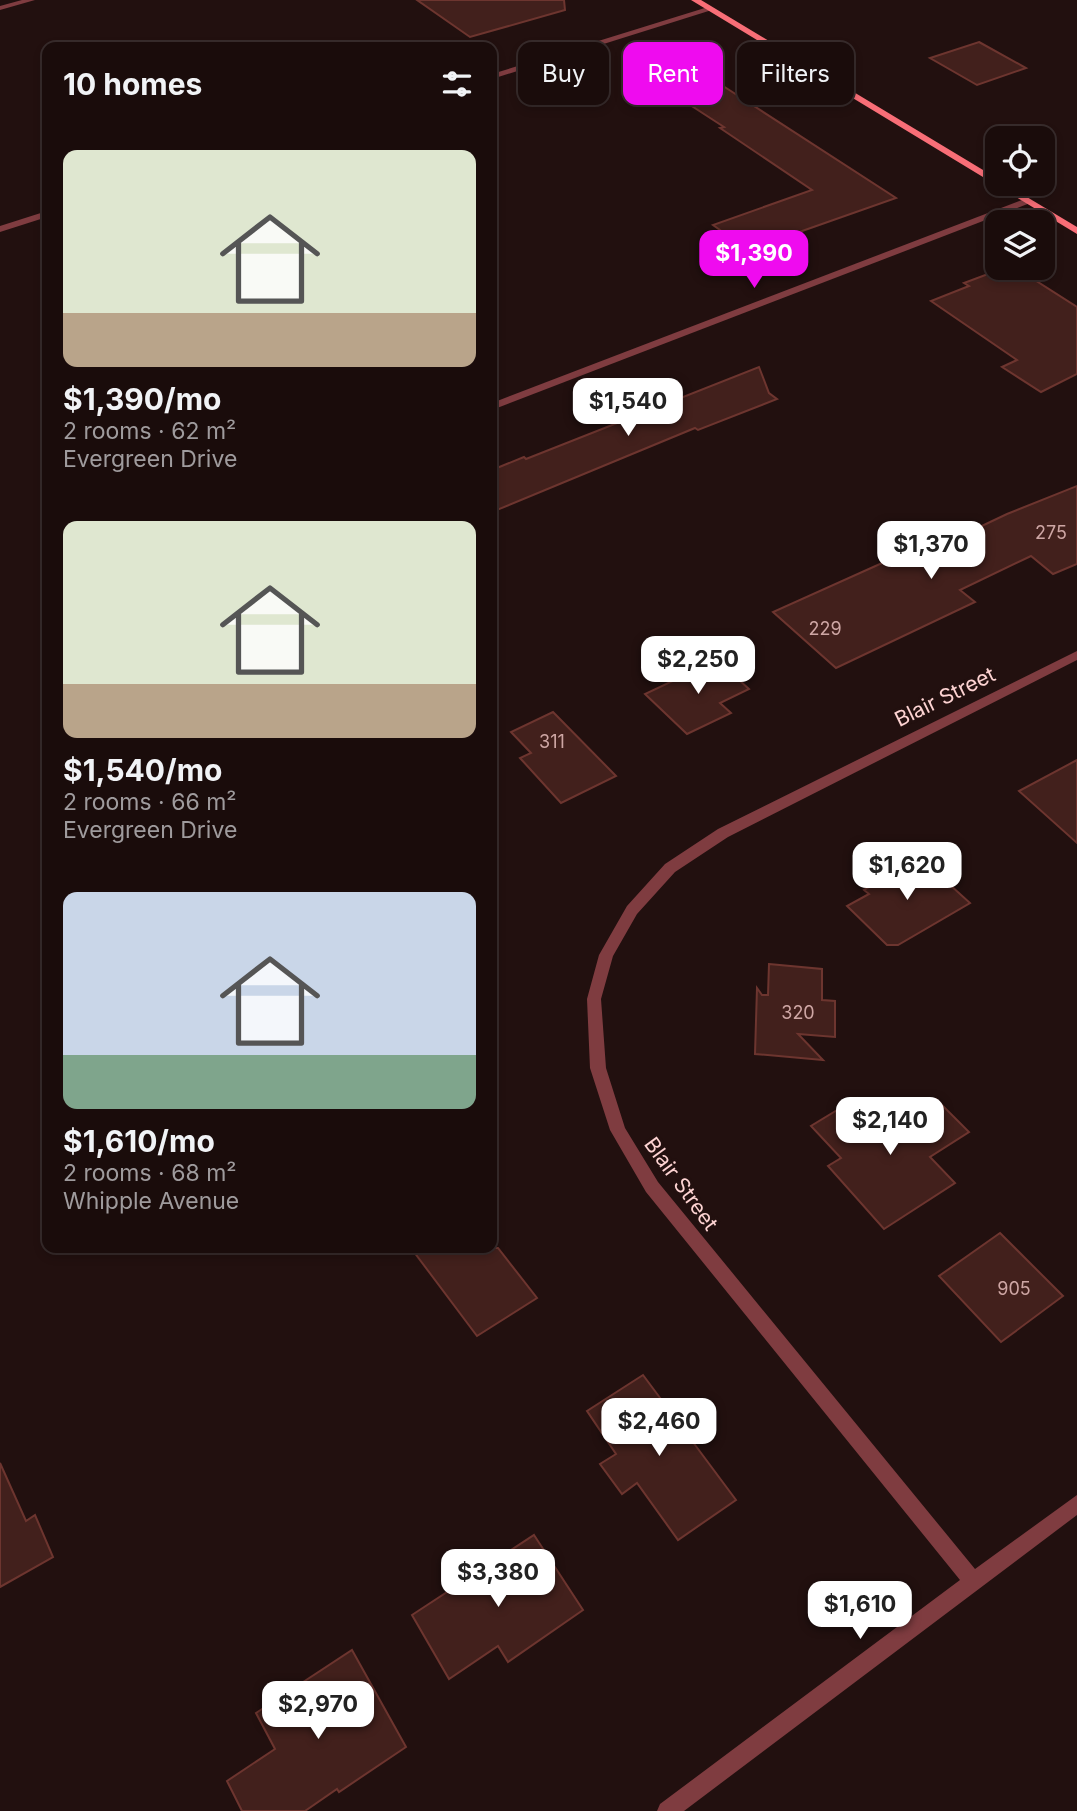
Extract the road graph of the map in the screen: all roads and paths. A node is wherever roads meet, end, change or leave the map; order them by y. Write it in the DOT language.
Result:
graph roads {
  1 [pos="31,0"];
  2 [pos="695,0"];
  3 [pos="0,8"];
  4 [pos="711,9"];
  5 [pos="497,75"];
  6 [pos="985,175"];
  7 [pos="1019,196"];
  8 [pos="1027,201"];
  9 [pos="42,216"];
  10 [pos="0,229"];
  11 [pos="1077,231"];
  12 [pos="497,405"];
  13 [pos="1077,655"];
  14 [pos="1077,1504"];
  15 [pos="973,1582"];
  16 [pos="667,1811"];
  1 -- 3 [label="street"];
  2 -- 4 [label="main road"];
  4 -- 5 [label="street"];
  4 -- 6 [label="main road"];
  7 -- 8 [label="main road"];
  8 -- 11 [label="main road"];
  8 -- 12 [label="street"];
  9 -- 10 [label="street"];
  13 -- 15 [label="street, Blair Street"];
  14 -- 15 [label="street"];
  15 -- 16 [label="street"];
}
